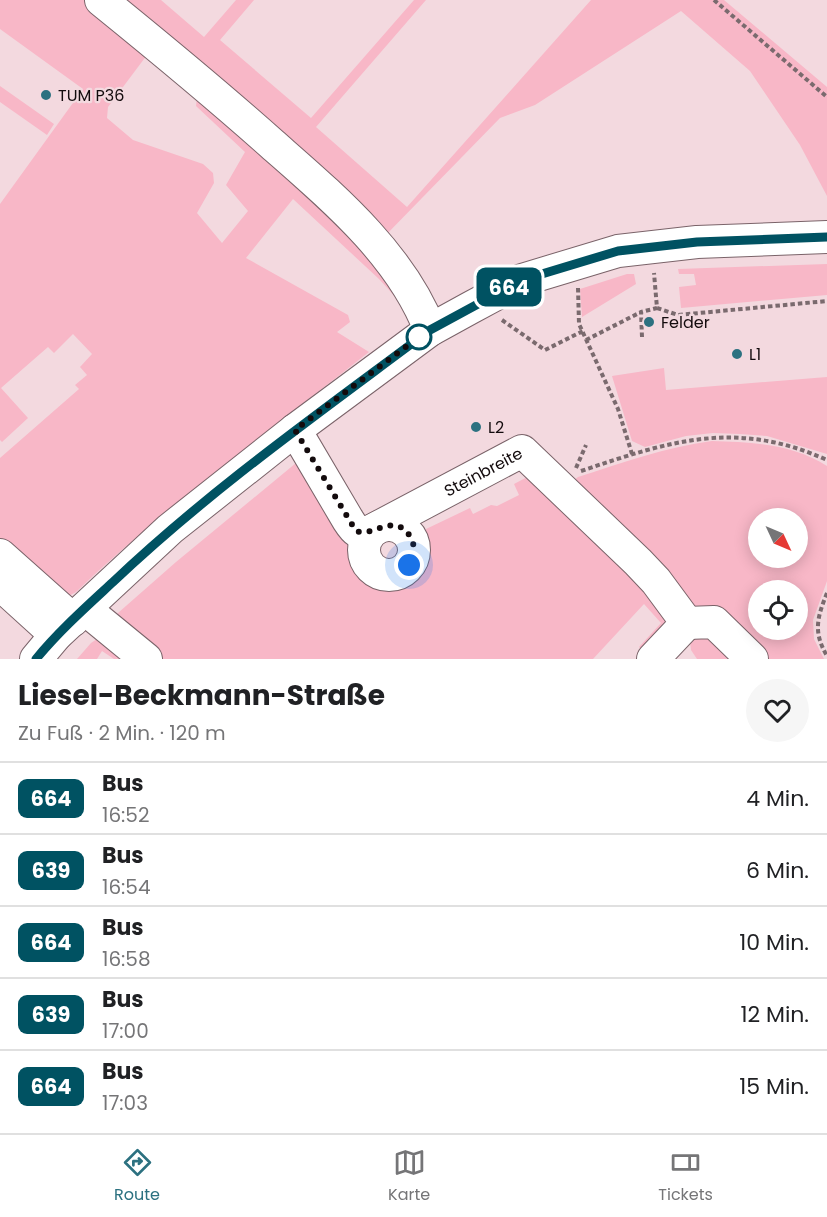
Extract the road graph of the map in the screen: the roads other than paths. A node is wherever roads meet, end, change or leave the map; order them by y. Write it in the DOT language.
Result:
graph roads {
  1 [pos="101,0"];
  2 [pos="827,237"];
  3 [pos="430,330"];
  4 [pos="295,430"];
  5 [pos="0,555"];
  6 [pos="0,584"];
  7 [pos="71,621"];
  8 [pos="687,623"];
  9 [pos="662,656"];
  10 [pos="36,659"];
  11 [pos="146,659"];
  12 [pos="752,659"];
  1 -- 3 [label="street"];
  2 -- 3 [label="street"];
  3 -- 4 [label="street"];
  4 -- 7 [label="street"];
  4 -- 8 [label="street, Steinbreite"];
  5 -- 7 [label="street"];
  6 -- 7 [label="street"];
  7 -- 10 [label="street"];
  7 -- 11 [label="street"];
  8 -- 9 [label="street"];
  8 -- 12 [label="street"];
}
